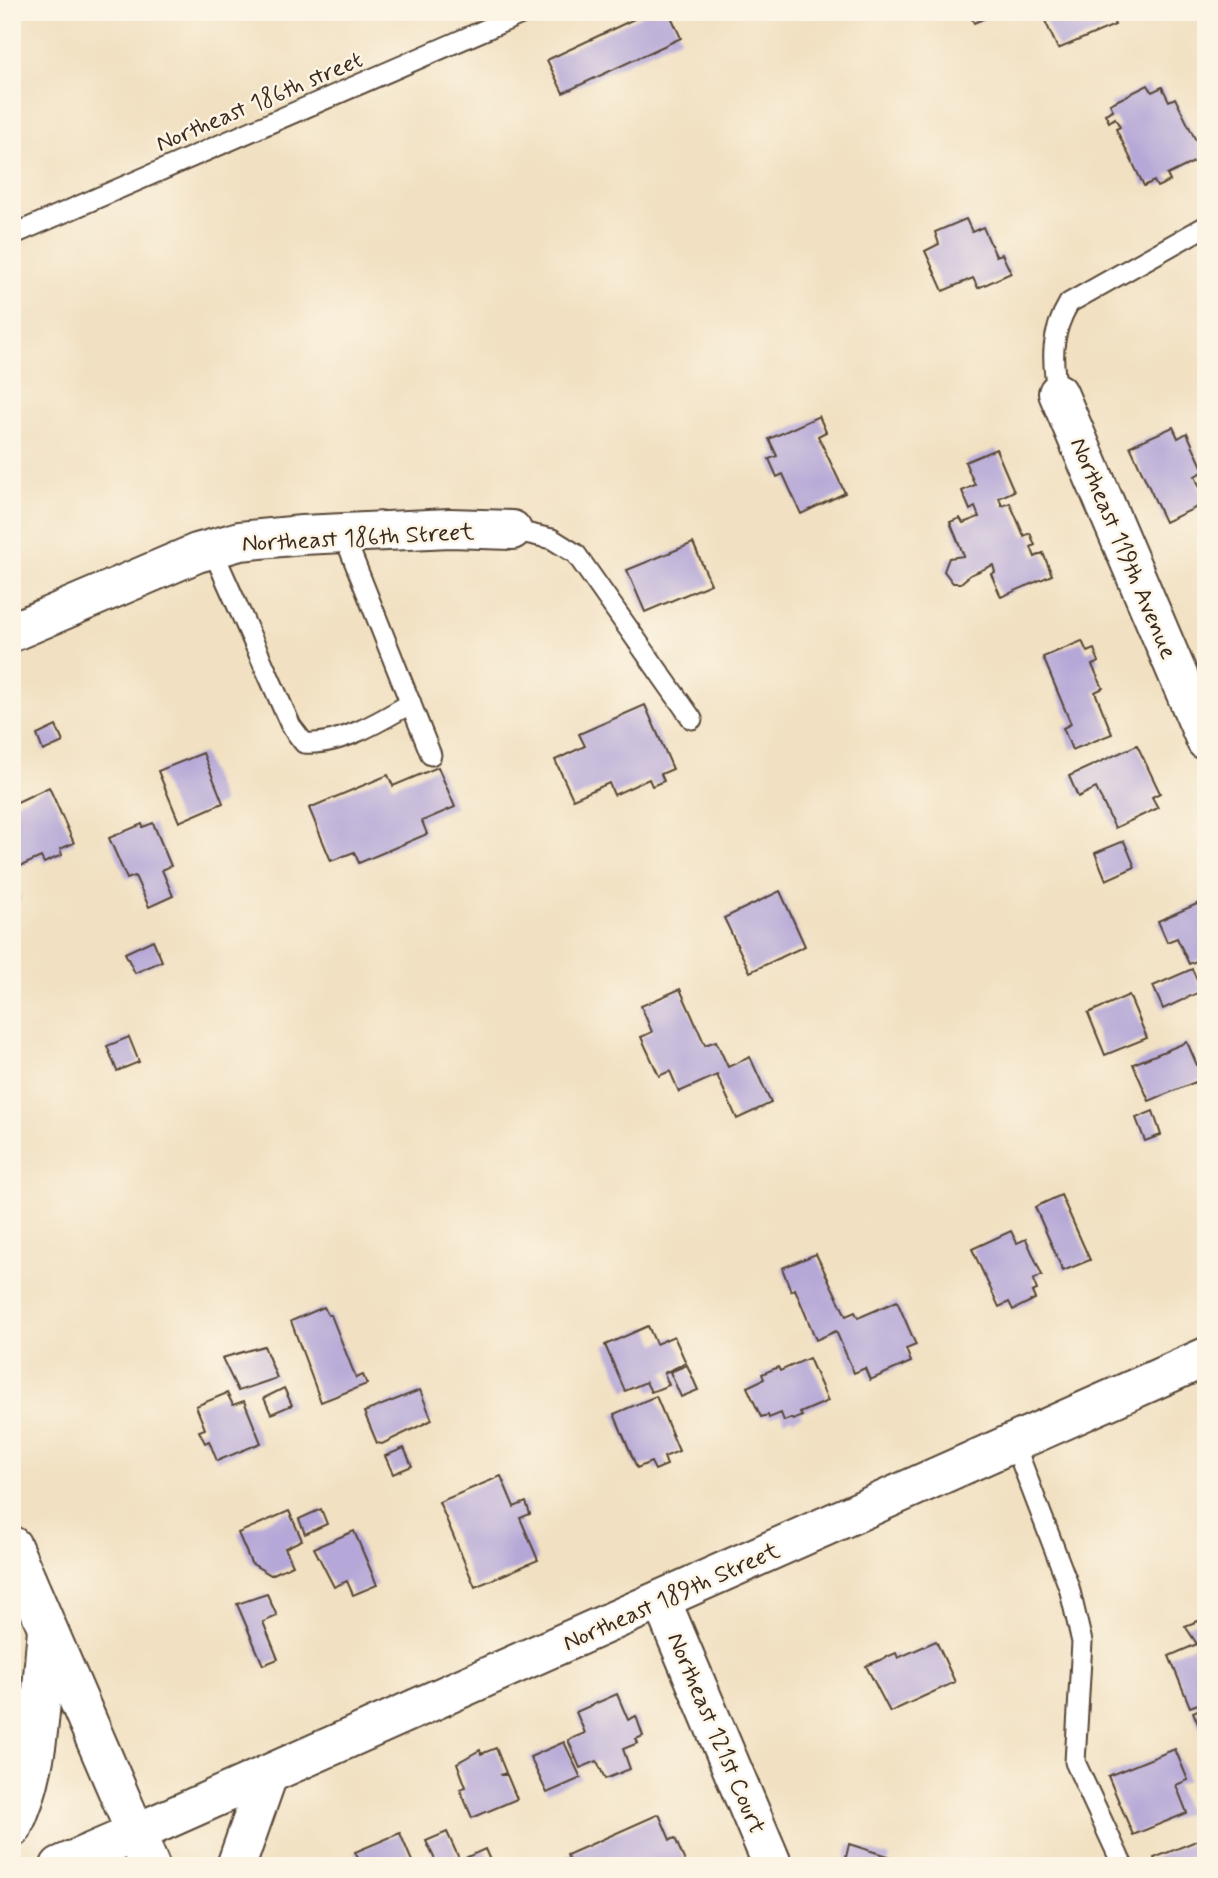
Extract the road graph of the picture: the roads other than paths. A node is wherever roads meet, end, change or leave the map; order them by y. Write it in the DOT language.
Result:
graph roads {
  1 [pos="526,12"];
  2 [pos="1206,226"];
  3 [pos="12,235"];
  4 [pos="1058,393"];
  5 [pos="512,530"];
  6 [pos="343,533"];
  7 [pos="212,549"];
  8 [pos="12,632"];
  9 [pos="411,703"];
  10 [pos="692,719"];
  11 [pos="1206,741"];
  12 [pos="431,755"];
  13 [pos="1206,1357"];
  14 [pos="1014,1443"];
  15 [pos="12,1546"];
  16 [pos="661,1600"];
  17 [pos="47,1628"];
  18 [pos="268,1775"];
  19 [pos="12,1828"];
  20 [pos="143,1849"];
  21 [pos="60,1866"];
  22 [pos="236,1866"];
  23 [pos="774,1866"];
  24 [pos="1123,1866"];
  1 -- 3 [label="lane, Northeast 186th street"];
  2 -- 4 [label="lane"];
  4 -- 11 [label="main road, Northeast 119th Avenue"];
  5 -- 6 [label="main road, Northeast 186th Street"];
  5 -- 10 [label="lane"];
  6 -- 7 [label="main road, Northeast 186th Street"];
  6 -- 9 [label="lane"];
  7 -- 8 [label="main road, Northeast 186th Street"];
  7 -- 9 [label="lane"];
  9 -- 12 [label="lane"];
  13 -- 14 [label="main road, Northeast 189th Street"];
  14 -- 16 [label="main road, Northeast 189th Street"];
  14 -- 24 [label="lane"];
  15 -- 17 [label="main road"];
  16 -- 18 [label="main road, Northeast 189th Street"];
  16 -- 23 [label="main road, Northeast 121st Court"];
  17 -- 19 [label="main road"];
  17 -- 20 [label="main road"];
  18 -- 20 [label="main road, Northeast 189th Street"];
  18 -- 22 [label="main road"];
  20 -- 21 [label="main road, Northeast 189th Street"];
}
